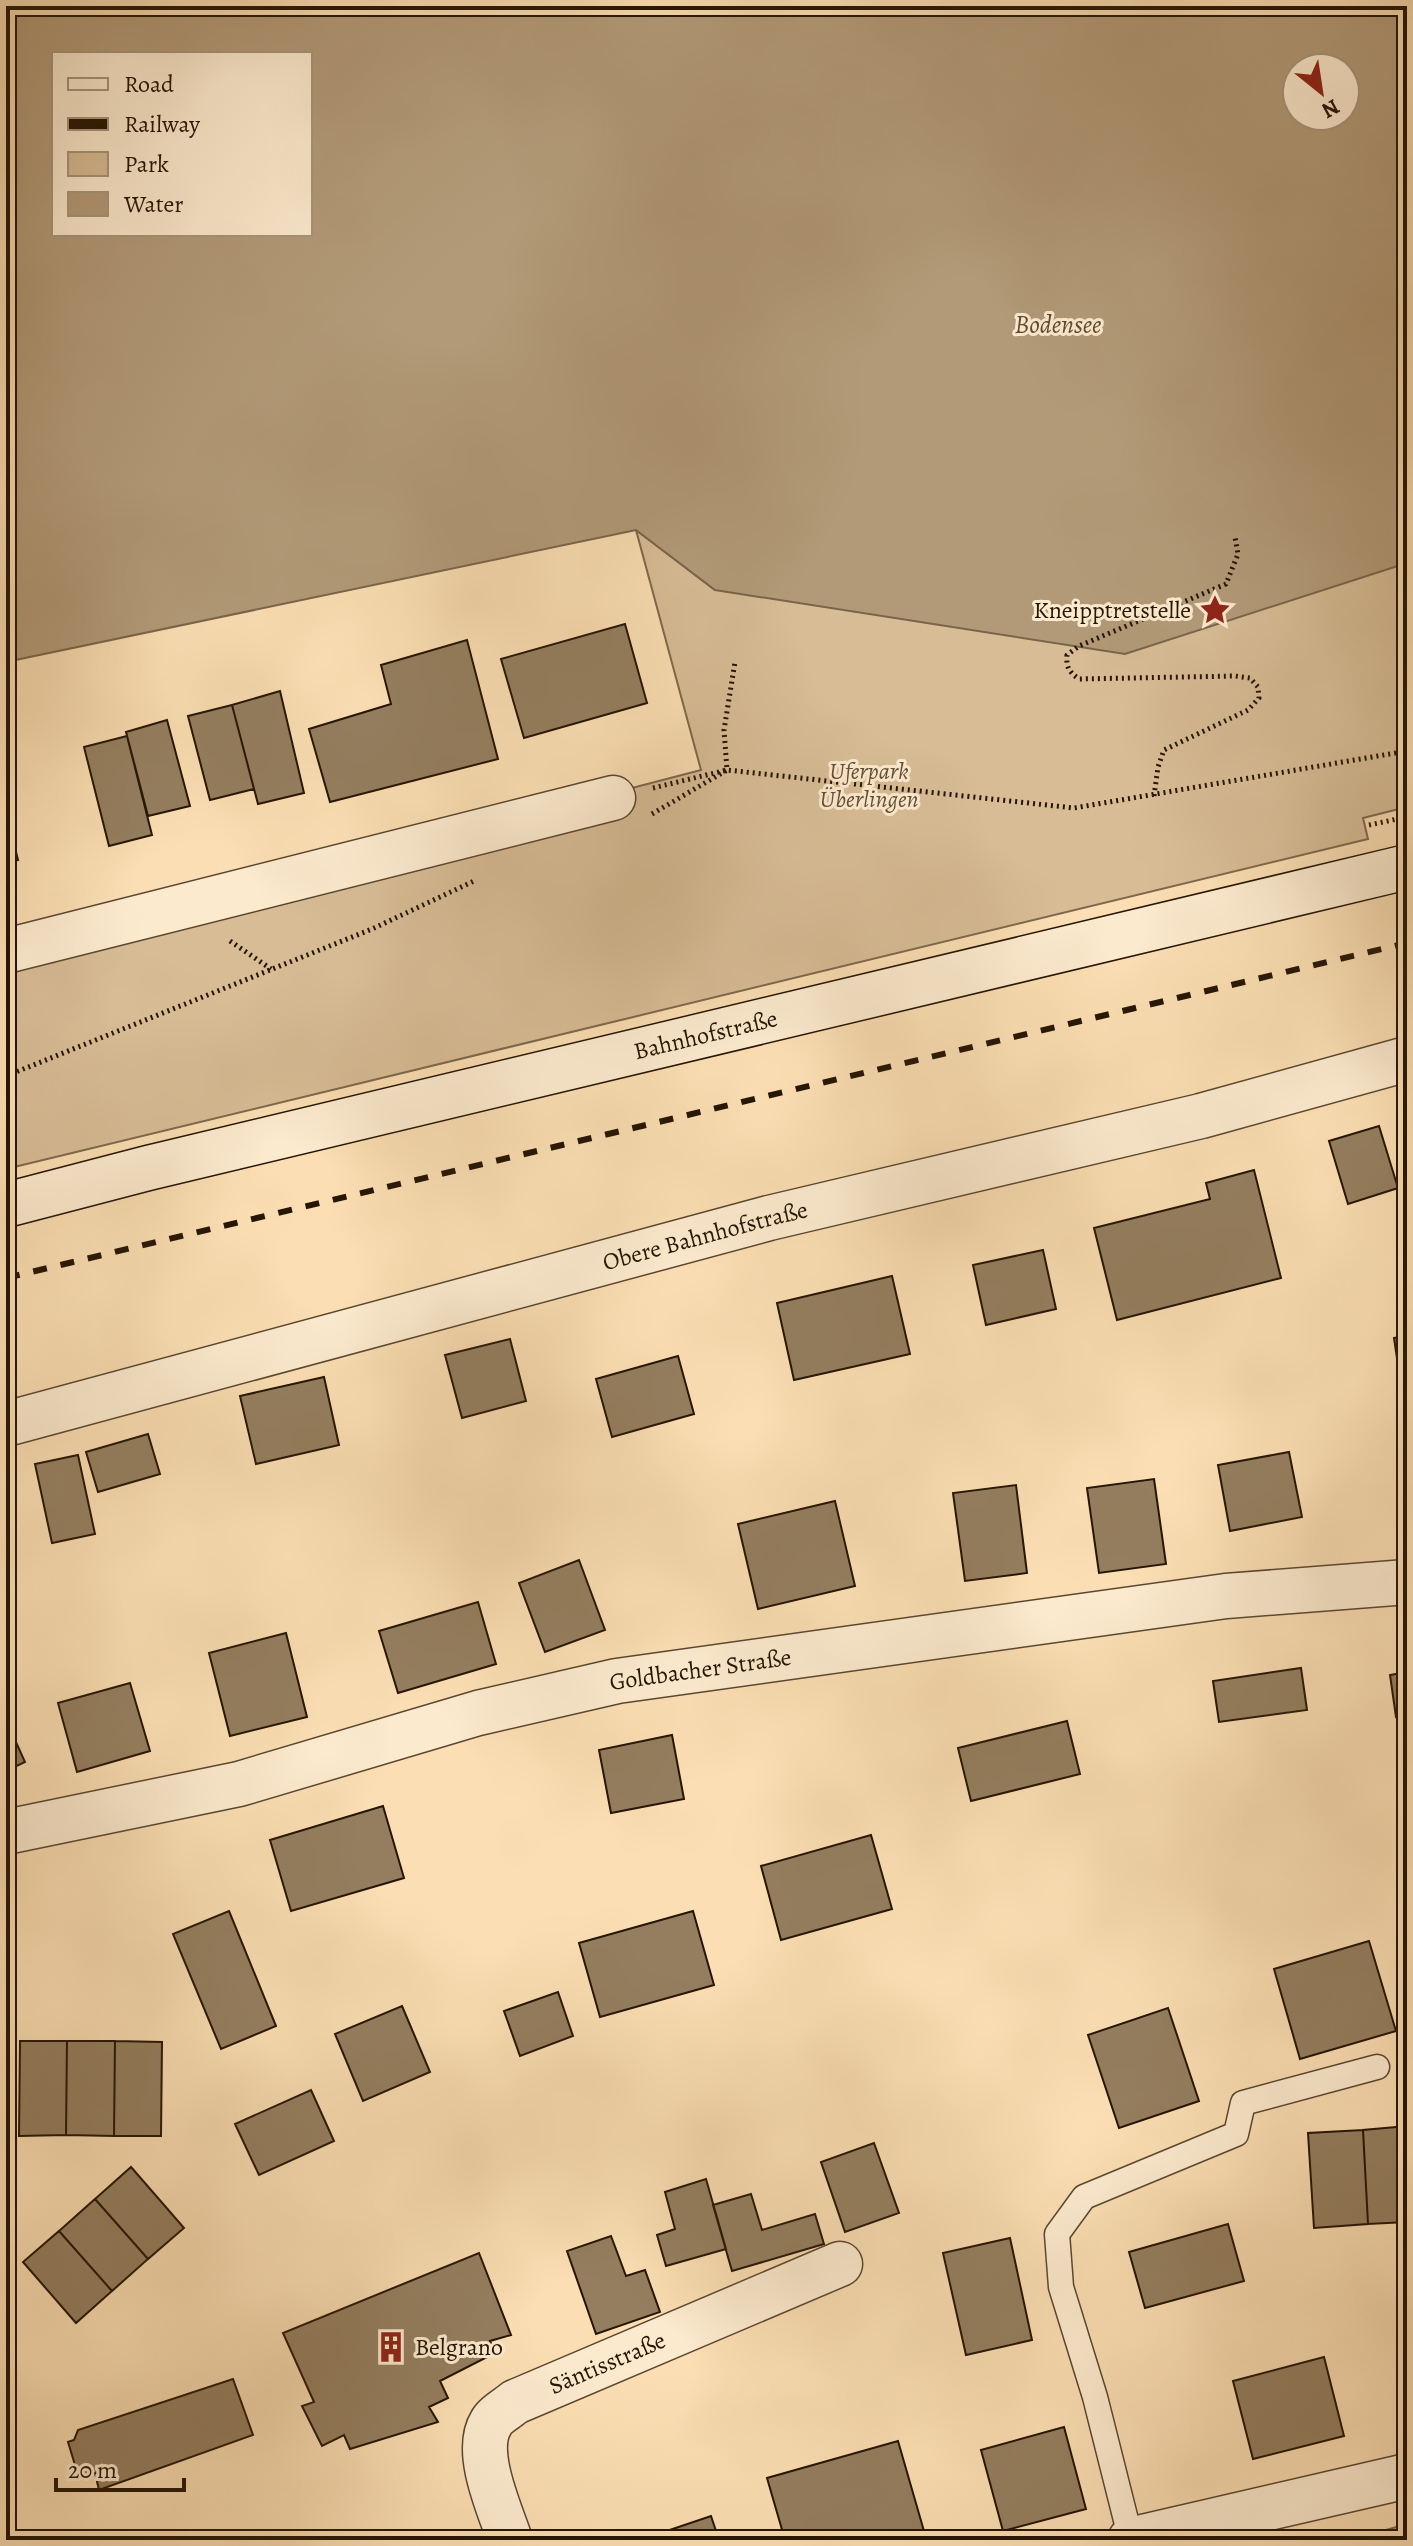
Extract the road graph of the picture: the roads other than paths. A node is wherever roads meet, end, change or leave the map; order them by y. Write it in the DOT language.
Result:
graph roads {
  1 [pos="613,798"];
  2 [pos="1407,867"];
  3 [pos="6,951"];
  4 [pos="1407,1059"];
  5 [pos="6,1205"];
  6 [pos="6,1424"];
  7 [pos="1407,1582"];
  8 [pos="6,1832"];
  9 [pos="1377,2067"];
  10 [pos="840,2264"];
  11 [pos="1407,2476"];
  12 [pos="510,2540"];
  13 [pos="1130,2540"];
  1 -- 3 [label="street"];
  2 -- 5 [label="street, Bahnhofstraße"];
  4 -- 6 [label="street, Obere Bahnhofstraße"];
  7 -- 8 [label="street, Goldbacher Straße"];
  9 -- 13 [label="lane"];
  10 -- 12 [label="street, Säntisstraße"];
  11 -- 13 [label="street"];
}
